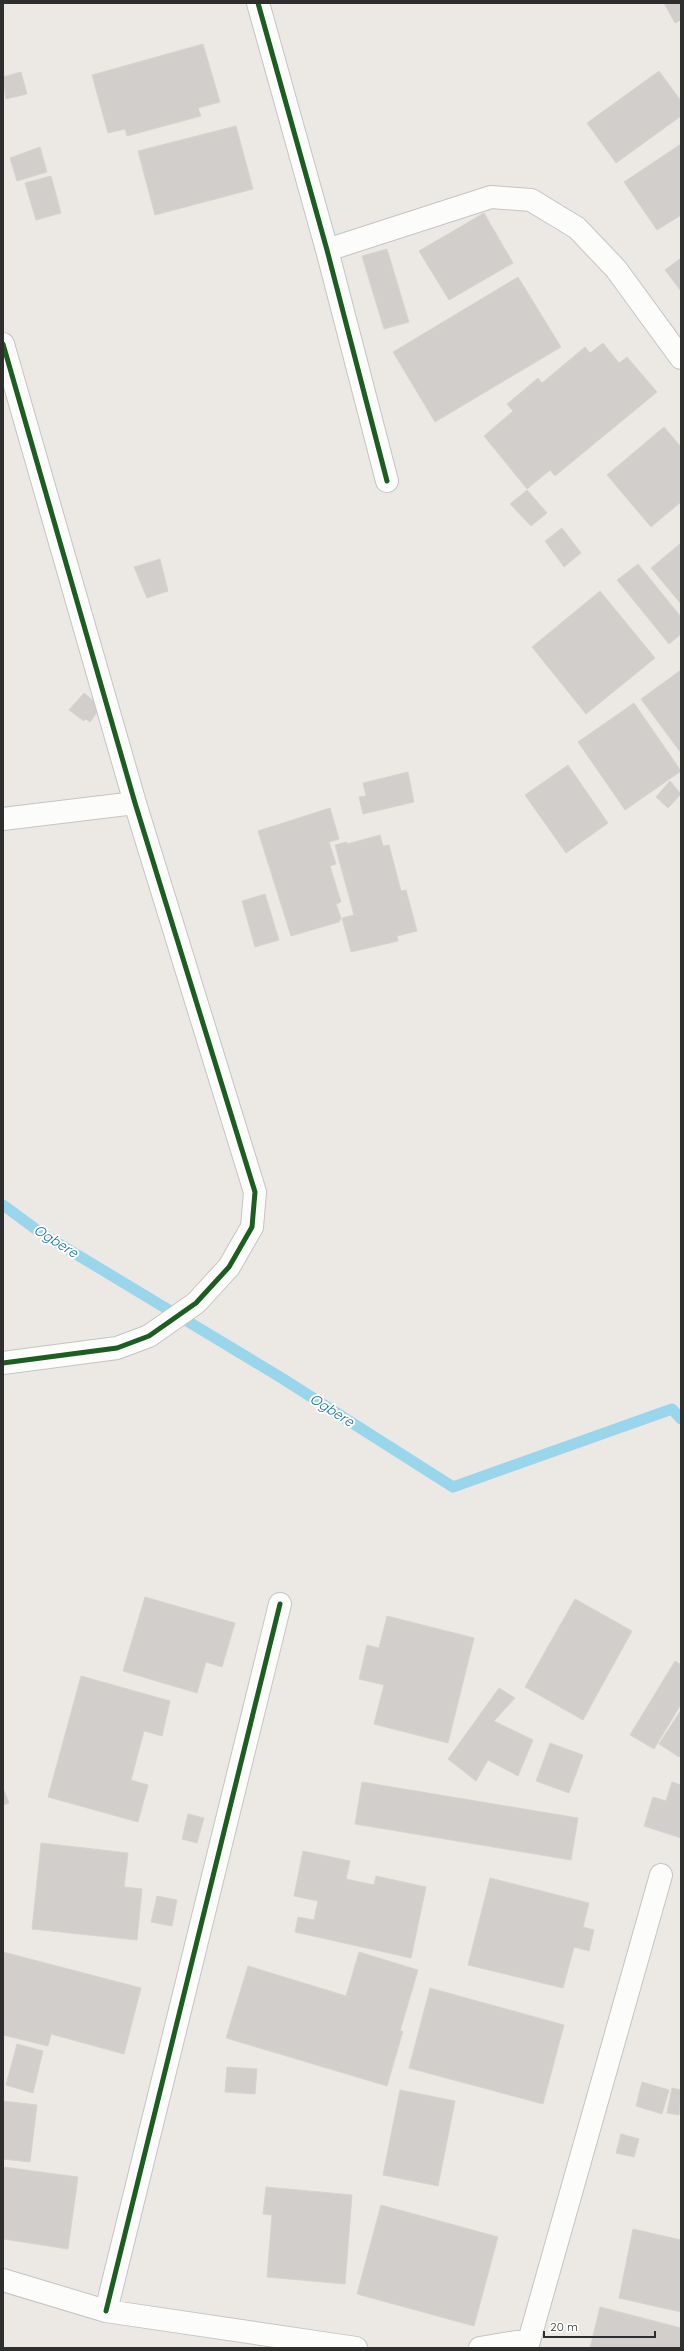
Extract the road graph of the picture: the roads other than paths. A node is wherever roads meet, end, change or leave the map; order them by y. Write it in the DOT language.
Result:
graph roads {
  1 [pos="258,3"];
  2 [pos="326,250"];
  3 [pos="3,344"];
  4 [pos="681,358"];
  5 [pos="387,481"];
  6 [pos="136,803"];
  7 [pos="3,819"];
  8 [pos="3,1364"];
  9 [pos="280,1604"];
  10 [pos="661,1875"];
  11 [pos="3,2280"];
  12 [pos="106,2311"];
  13 [pos="528,2344"];
  14 [pos="356,2348"];
  15 [pos="480,2348"];
  1 -- 2 [label="street"];
  2 -- 4 [label="street"];
  2 -- 5 [label="street"];
  3 -- 6 [label="street"];
  6 -- 7 [label="street"];
  6 -- 8 [label="street"];
  9 -- 12 [label="street"];
  10 -- 13 [label="street"];
  11 -- 12 [label="street"];
  12 -- 14 [label="street"];
  13 -- 15 [label="street"];
}
